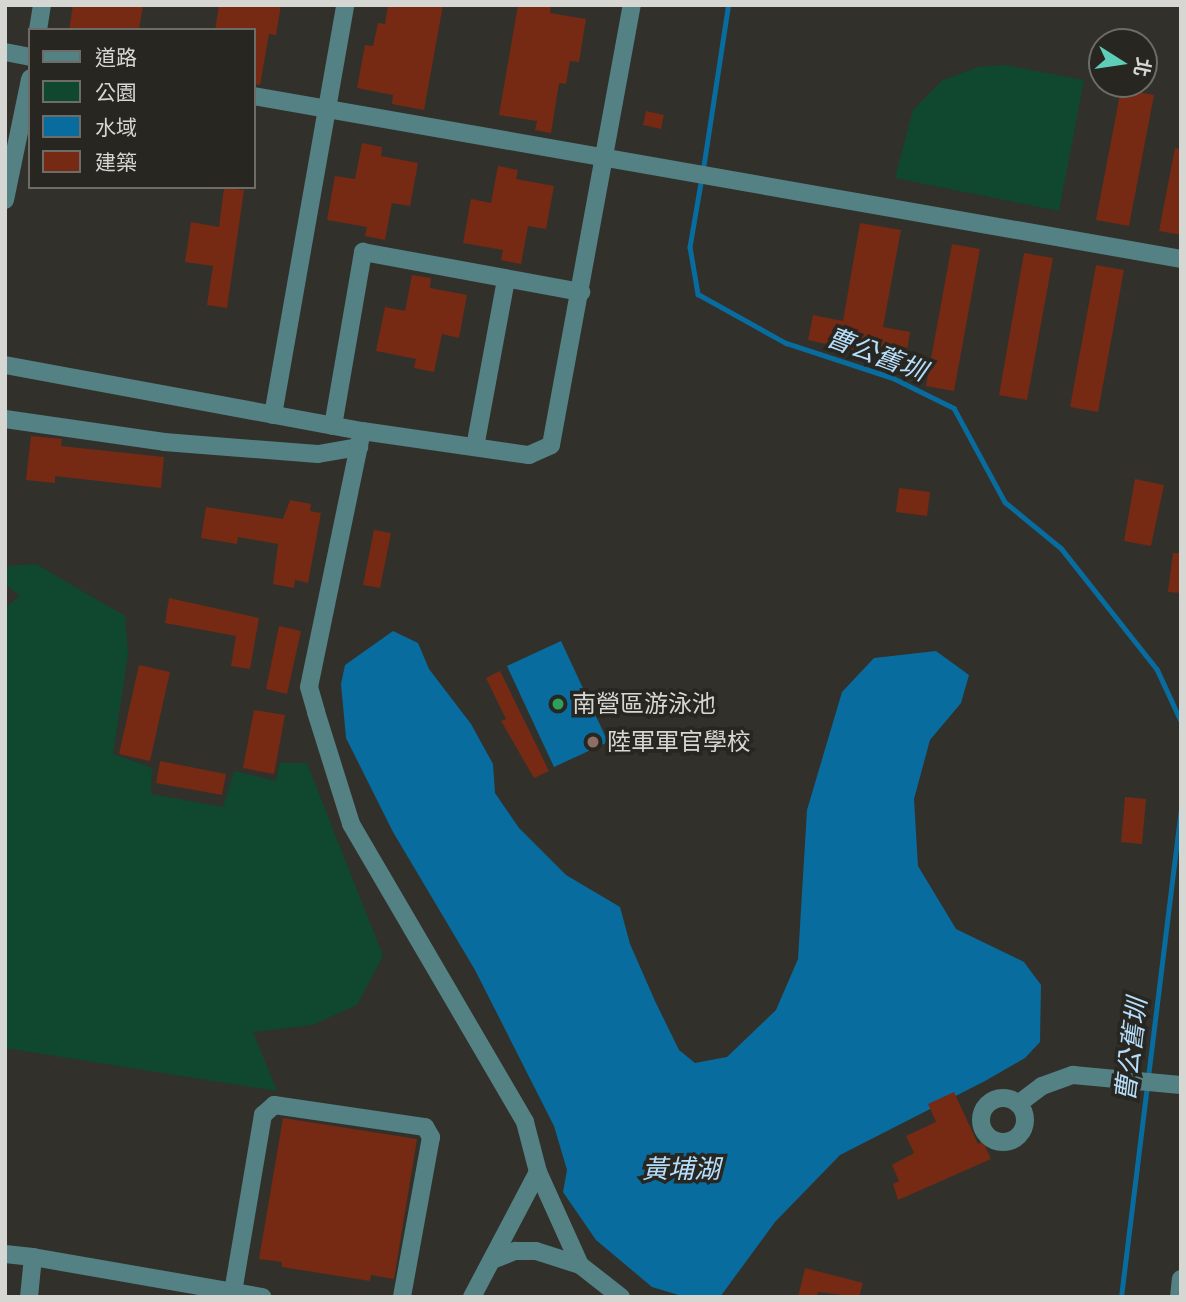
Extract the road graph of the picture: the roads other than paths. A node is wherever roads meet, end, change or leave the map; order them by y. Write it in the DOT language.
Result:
graph roads {
  1 [pos="42,5"];
  2 [pos="345,5"];
  3 [pos="632,5"];
  4 [pos="38,28"];
  5 [pos="5,52"];
  6 [pos="28,57"];
  7 [pos="28,89"];
  8 [pos="256,96"];
  9 [pos="328,109"];
  10 [pos="604,157"];
  11 [pos="5,200"];
  12 [pos="1181,258"];
  13 [pos="506,279"];
  14 [pos="581,292"];
  15 [pos="5,365"];
  16 [pos="273,415"];
  17 [pos="5,419"];
  18 [pos="333,426"];
  19 [pos="361,439"];
  20 [pos="475,447"];
  21 [pos="1181,1085"];
  22 [pos="1018,1104"];
  23 [pos="538,1172"];
  24 [pos="5,1254"];
  25 [pos="33,1257"];
  26 [pos="495,1259"];
  27 [pos="580,1265"];
  28 [pos="1181,1282"];
  29 [pos="250,1295"];
  30 [pos="29,1297"];
  31 [pos="402,1297"];
  32 [pos="472,1297"];
  33 [pos="621,1297"];
  34 [pos="1179,1297"];
  1 -- 4 [label="street"];
  2 -- 9 [label="street"];
  3 -- 10 [label="street"];
  5 -- 6 [label="street"];
  7 -- 11 [label="street"];
  8 -- 9 [label="street"];
  9 -- 10 [label="street"];
  9 -- 16 [label="street"];
  10 -- 12 [label="street"];
  10 -- 14 [label="street"];
  13 -- 14 [label="street"];
  13 -- 18 [label="street"];
  13 -- 20 [label="street"];
  14 -- 20 [label="street"];
  15 -- 16 [label="street"];
  16 -- 18 [label="street"];
  17 -- 19 [label="street"];
  18 -- 19 [label="street"];
  19 -- 20 [label="street"];
  19 -- 23 [label="street"];
  21 -- 22 [label="street"];
  23 -- 26 [label="street"];
  23 -- 27 [label="street"];
  24 -- 25 [label="street"];
  25 -- 29 [label="street"];
  25 -- 30 [label="street"];
  26 -- 27 [label="street"];
  26 -- 32 [label="street"];
  27 -- 33 [label="street"];
  28 -- 34 [label="street"];
  29 -- 31 [label="street"];
}
